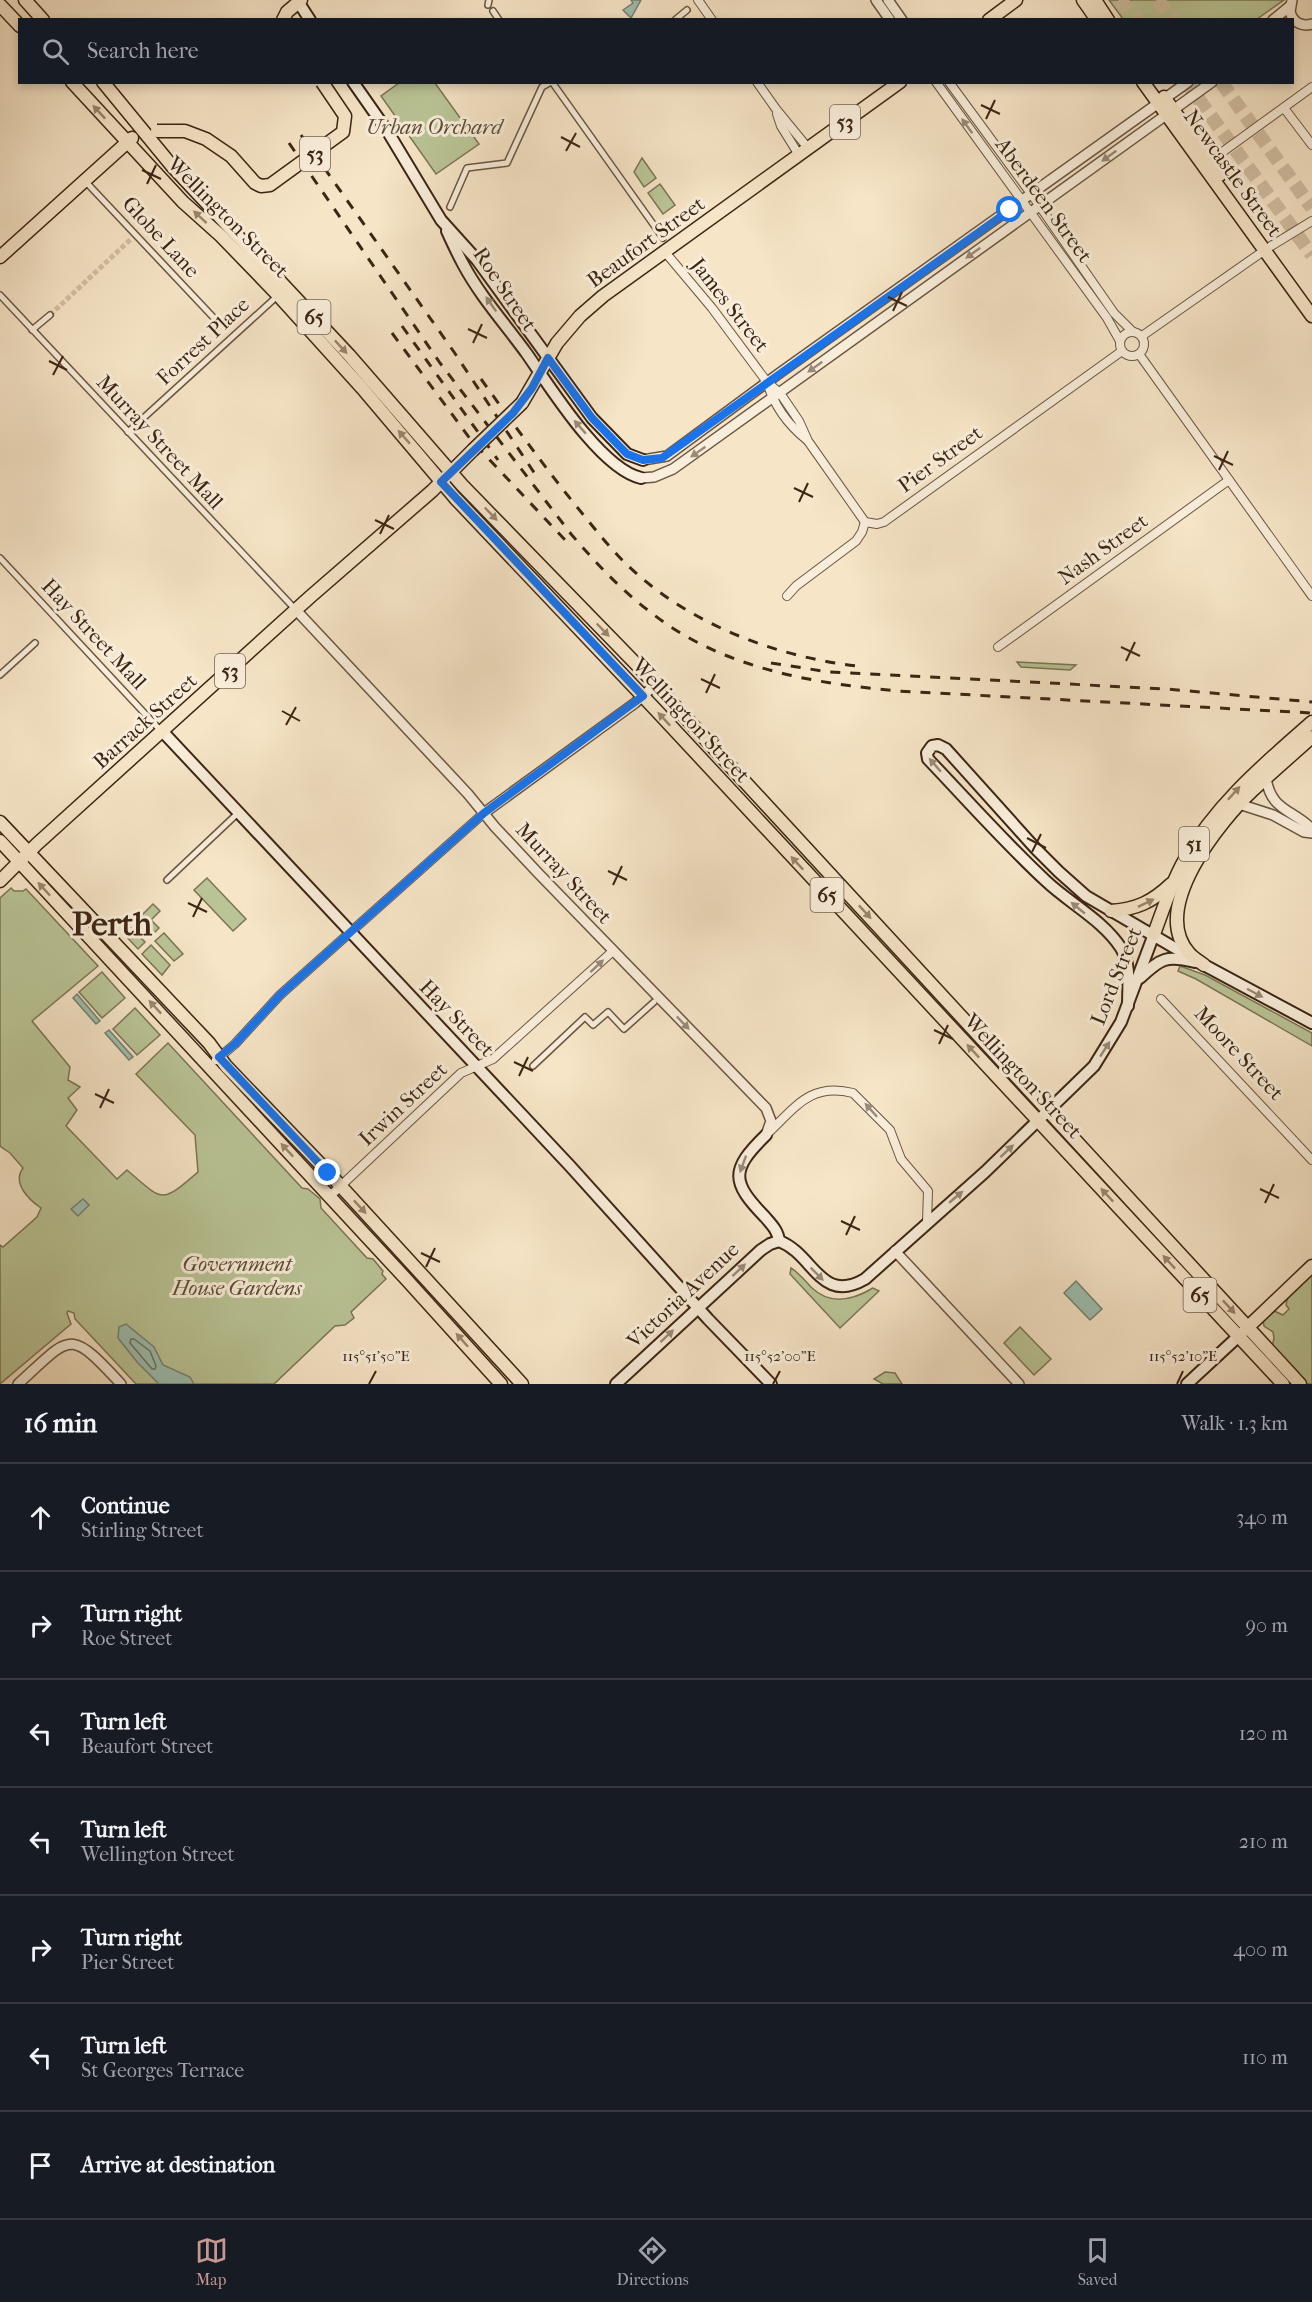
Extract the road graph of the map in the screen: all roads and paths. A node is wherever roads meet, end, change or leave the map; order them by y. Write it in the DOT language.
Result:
graph roads {
  1 [pos="698,0"];
  2 [pos="876,0"];
  3 [pos="888,0"];
  4 [pos="1016,0"];
  5 [pos="1083,0"];
  6 [pos="1095,0"];
  7 [pos="299,1"];
  8 [pos="29,2"];
  9 [pos="1290,3"];
  10 [pos="3,6"];
  11 [pos="687,10"];
  12 [pos="493,11"];
  13 [pos="285,16"];
  14 [pos="41,18"];
  15 [pos="309,18"];
  16 [pos="498,18"];
  17 [pos="677,18"];
  18 [pos="711,18"];
  19 [pos="889,18"];
  20 [pos="901,18"];
  21 [pos="992,18"];
  22 [pos="1096,18"];
  23 [pos="1107,18"];
  24 [pos="1276,18"];
  25 [pos="1292,18"];
  26 [pos="18,24"];
  27 [pos="1295,25"];
  28 [pos="1311,26"];
  29 [pos="74,84"];
  30 [pos="105,84"];
  31 [pos="323,84"];
  32 [pos="355,84"];
  33 [pos="547,84"];
  34 [pos="552,84"];
  35 [pos="758,84"];
  36 [pos="897,84"];
  37 [pos="937,84"];
  38 [pos="950,84"];
  39 [pos="1145,84"];
  40 [pos="1154,84"];
  41 [pos="1185,84"];
  42 [pos="1209,84"];
  43 [pos="1312,87"];
  44 [pos="1162,101"];
  45 [pos="1284,108"];
  46 [pos="776,109"];
  47 [pos="1170,112"];
  48 [pos="144,134"];
  49 [pos="127,141"];
  50 [pos="1312,145"];
  51 [pos="804,151"];
  52 [pos="1210,160"];
  53 [pos="84,180"];
  54 [pos="1032,195"];
  55 [pos="1023,201"];
  56 [pos="450,207"];
  57 [pos="1035,209"];
  58 [pos="441,220"];
  59 [pos="1312,221"];
  60 [pos="663,238"];
  61 [pos="1268,248"];
  62 [pos="665,252"];
  63 [pos="0,257"];
  64 [pos="0,295"];
  65 [pos="273,300"];
  66 [pos="1312,303"];
  67 [pos="50,315"];
  68 [pos="1312,316"];
  69 [pos="213,317"];
  70 [pos="32,330"];
  71 [pos="1133,332"];
  72 [pos="1142,336"];
  73 [pos="1120,341"];
  74 [pos="1122,351"];
  75 [pos="1139,354"];
  76 [pos="548,358"];
  77 [pos="540,374"];
  78 [pos="767,382"];
  79 [pos="776,396"];
  80 [pos="742,420"];
  81 [pos="706,427"];
  82 [pos="128,432"];
  83 [pos="643,460"];
  84 [pos="451,471"];
  85 [pos="641,478"];
  86 [pos="1229,480"];
  87 [pos="441,482"];
  88 [pos="865,522"];
  89 [pos="0,558"];
  90 [pos="787,596"];
  91 [pos="1312,596"];
  92 [pos="296,610"];
  93 [pos="35,643"];
  94 [pos="998,647"];
  95 [pos="0,675"];
  96 [pos="655,685"];
  97 [pos="643,696"];
  98 [pos="1310,729"];
  99 [pos="163,732"];
  100 [pos="1266,778"];
  101 [pos="1239,804"];
  102 [pos="238,813"];
  103 [pos="484,813"];
  104 [pos="0,822"];
  105 [pos="1312,831"];
  106 [pos="0,841"];
  107 [pos="24,857"];
  108 [pos="167,880"];
  109 [pos="0,881"];
  110 [pos="1174,882"];
  111 [pos="1111,910"];
  112 [pos="350,934"];
  113 [pos="1154,934"];
  114 [pos="613,951"];
  115 [pos="1204,965"];
  116 [pos="1137,982"];
  117 [pos="1161,999"];
  118 [pos="654,1002"];
  119 [pos="1128,1006"];
  120 [pos="1312,1023"];
  121 [pos="545,1044"];
  122 [pos="551,1050"];
  123 [pos="219,1057"];
  124 [pos="209,1066"];
  125 [pos="475,1066"];
  126 [pos="533,1066"];
  127 [pos="1049,1111"];
  128 [pos="1038,1122"];
  129 [pos="766,1135"];
  130 [pos="1312,1160"];
  131 [pos="341,1186"];
  132 [pos="330,1196"];
  133 [pos="927,1222"];
  134 [pos="779,1241"];
  135 [pos="895,1251"];
  136 [pos="1312,1266"];
  137 [pos="698,1308"];
  138 [pos="1243,1332"];
  139 [pos="18,1384"];
  140 [pos="121,1384"];
  141 [pos="501,1384"];
  142 [pos="522,1384"];
  143 [pos="616,1384"];
  144 [pos="771,1384"];
  145 [pos="1019,1384"];
  146 [pos="1187,1384"];
  147 [pos="1283,1384"];
  148 [pos="1300,1384"];
  1 -- 18 [label="street"];
  2 -- 19 [label="street"];
  3 -- 20 [label="street"];
  4 -- 21 [label="main road"];
  5 -- 22 [label="main road"];
  6 -- 23 [label="main road"];
  7 -- 13 [label="main road"];
  7 -- 15 [label="main road"];
  8 -- 14 [label="main road"];
  9 -- 24 [label="street"];
  9 -- 25 [label="street"];
  10 -- 26 [label="main road"];
  11 -- 17 [label="street"];
  12 -- 16 [label="street"];
  27 -- 28 [label="street"];
  49 -- 29 [label="main road, Wellington Street / 65, one-way"];
  30 -- 48 [label="main road, Wellington Street / 65"];
  31 -- 48 [label="main road, 53, bridge"];
  32 -- 58 [label="main road, Roe Street"];
  33 -- 56 [label="street"];
  34 -- 60 [label="street"];
  35 -- 46 [label="street"];
  36 -- 51 [label="main road, Beaufort Street / 53"];
  55 -- 37 [label="street, Aberdeen Street, one-way"];
  38 -- 54 [label="street, Aberdeen Street"];
  39 -- 44 [label="main road, Newcastle Street"];
  40 -- 44 [label="main road, Newcastle Street"];
  41 -- 44 [label="street"];
  42 -- 47 [label="street"];
  43 -- 45 [label="street"];
  44 -- 47 [label="main road, Newcastle Street"];
  44 -- 54 [label="street"];
  45 -- 50 [label="street"];
  45 -- 52 [label="street"];
  46 -- 51 [label="street"];
  46 -- 51 [label="street"];
  47 -- 52 [label="main road, Newcastle Street"];
  47 -- 57 [label="street, one-way"];
  47 -- 61 [label="main road, Newcastle Street"];
  48 -- 49 [label="main road, 53"];
  48 -- 84 [label="main road, Wellington Street / 65, one-way"];
  49 -- 53 [label="main road, 53"];
  87 -- 49 [label="main road, Wellington Street / 65, one-way"];
  51 -- 62 [label="main road, Beaufort Street / 53"];
  52 -- 61 [label="main road, Newcastle Street"];
  53 -- 63 [label="main road, 53"];
  53 -- 69 [label="street, Globe Lane"];
  54 -- 55 [label="street"];
  54 -- 57 [label="street, Aberdeen Street"];
  55 -- 57 [label="street, Aberdeen Street"];
  55 -- 78 [label="street"];
  57 -- 71 [label="street, Aberdeen Street"];
  57 -- 73 [label="street, Aberdeen Street"];
  57 -- 79 [label="street, one-way"];
  58 -- 76 [label="main road, Roe Street"];
  77 -- 58 [label="main road, Roe Street, one-way"];
  59 -- 61 [label="street"];
  61 -- 66 [label="main road, Newcastle Street"];
  61 -- 68 [label="main road, Newcastle Street"];
  61 -- 72 [label="street"];
  62 -- 76 [label="main road, Beaufort Street / 53"];
  62 -- 78 [label="street, James Street"];
  64 -- 70 [label="street, Murray Street Mall"];
  65 -- 82 [label="street, Forrest Place"];
  67 -- 70 [label="street"];
  70 -- 82 [label="street, Murray Street Mall"];
  71 -- 72 [label="street"];
  71 -- 73 [label="street"];
  72 -- 75 [label="street"];
  73 -- 74 [label="street"];
  74 -- 75 [label="street"];
  74 -- 88 [label="street, Pier Street"];
  75 -- 86 [label="street"];
  76 -- 77 [label="main road, Beaufort Street / 53"];
  76 -- 83 [label="main road, Roe Street"];
  77 -- 84 [label="main road, Beaufort Street / 53, bridge"];
  85 -- 77 [label="main road, Roe Street, one-way"];
  78 -- 79 [label="street, James Street"];
  78 -- 81 [label="street"];
  79 -- 80 [label="street"];
  79 -- 88 [label="street, James Street"];
  80 -- 81 [label="street"];
  80 -- 85 [label="street, one-way"];
  81 -- 83 [label="street"];
  82 -- 92 [label="street, Murray Street Mall"];
  84 -- 87 [label="main road, Barrack Street / 53"];
  84 -- 96 [label="main road, Wellington Street / 65, one-way"];
  86 -- 91 [label="street"];
  86 -- 94 [label="street, Nash Street"];
  87 -- 92 [label="main road, Barrack Street / 53"];
  87 -- 97 [label="main road, Wellington Street / 65"];
  88 -- 90 [label="street"];
  89 -- 99 [label="street, Hay Street Mall"];
  92 -- 99 [label="main road, Barrack Street / 53"];
  92 -- 103 [label="street, Murray Street"];
  93 -- 95 [label="street"];
  96 -- 97 [label="street"];
  96 -- 127 [label="main road, Wellington Street / 65, one-way"];
  97 -- 103 [label="street"];
  128 -- 97 [label="main road, Wellington Street / 65, one-way"];
  98 -- 100 [label="main road, Lord Street / 51"];
  110 -- 98 [label="main road, Lord Street / 51, one-way"];
  99 -- 102 [label="main road, Hay Street"];
  99 -- 107 [label="main road, Barrack Street / 53"];
  100 -- 101 [label="main road, Lord Street / 51"];
  100 -- 105 [label="street"];
  101 -- 105 [label="street"];
  101 -- 115 [label="main road, Lord Street / 51"];
  102 -- 108 [label="street"];
  102 -- 112 [label="main road, Hay Street"];
  103 -- 112 [label="street"];
  103 -- 114 [label="street, Murray Street"];
  104 -- 107 [label="main road"];
  106 -- 107 [label="main road"];
  107 -- 109 [label="main road, Barrack Street / 53"];
  107 -- 123 [label="main road"];
  124 -- 107 [label="main road, one-way"];
  111 -- 110 [label="main road, one-way"];
  110 -- 113 [label="main road, Lord Street / 51"];
  111 -- 113 [label="main road"];
  119 -- 111 [label="main road, one-way"];
  112 -- 123 [label="street"];
  112 -- 125 [label="main road, Hay Street"];
  113 -- 115 [label="main road, 51"];
  113 -- 116 [label="main road, Lord Street"];
  125 -- 114 [label="street, Irwin Street, one-way"];
  114 -- 129 [label="street, Murray Street, one-way"];
  115 -- 116 [label="main road"];
  115 -- 120 [label="main road, 51, one-way"];
  116 -- 119 [label="main road, Lord Street"];
  117 -- 130 [label="street, Moore Street"];
  118 -- 122 [label="street"];
  127 -- 119 [label="main road, Lord Street, one-way"];
  121 -- 122 [label="street"];
  122 -- 126 [label="street"];
  123 -- 124 [label="street"];
  123 -- 131 [label="main road"];
  132 -- 124 [label="main road, one-way"];
  125 -- 131 [label="street, Irwin Street"];
  125 -- 137 [label="main road, Hay Street"];
  127 -- 128 [label="main road, Lord Street"];
  127 -- 138 [label="main road, Wellington Street / 65, one-way"];
  133 -- 128 [label="main road, Lord Street, one-way"];
  138 -- 128 [label="main road, Wellington Street / 65, one-way"];
  133 -- 129 [label="street, one-way"];
  129 -- 134 [label="main road, one-way"];
  131 -- 132 [label="street, Irwin Street"];
  131 -- 142 [label="main road, one-way"];
  141 -- 132 [label="main road, one-way"];
  133 -- 135 [label="main road"];
  134 -- 135 [label="main road, one-way"];
  137 -- 134 [label="main road, Victoria Avenue, one-way"];
  135 -- 145 [label="street"];
  136 -- 138 [label="main road"];
  143 -- 137 [label="main road, Victoria Avenue, one-way"];
  137 -- 144 [label="main road, Hay Street"];
  138 -- 146 [label="main road"];
  138 -- 147 [label="main road, Wellington Street / 65"];
  138 -- 148 [label="main road, Wellington Street / 65"];
  139 -- 140 [label="street"];
}
